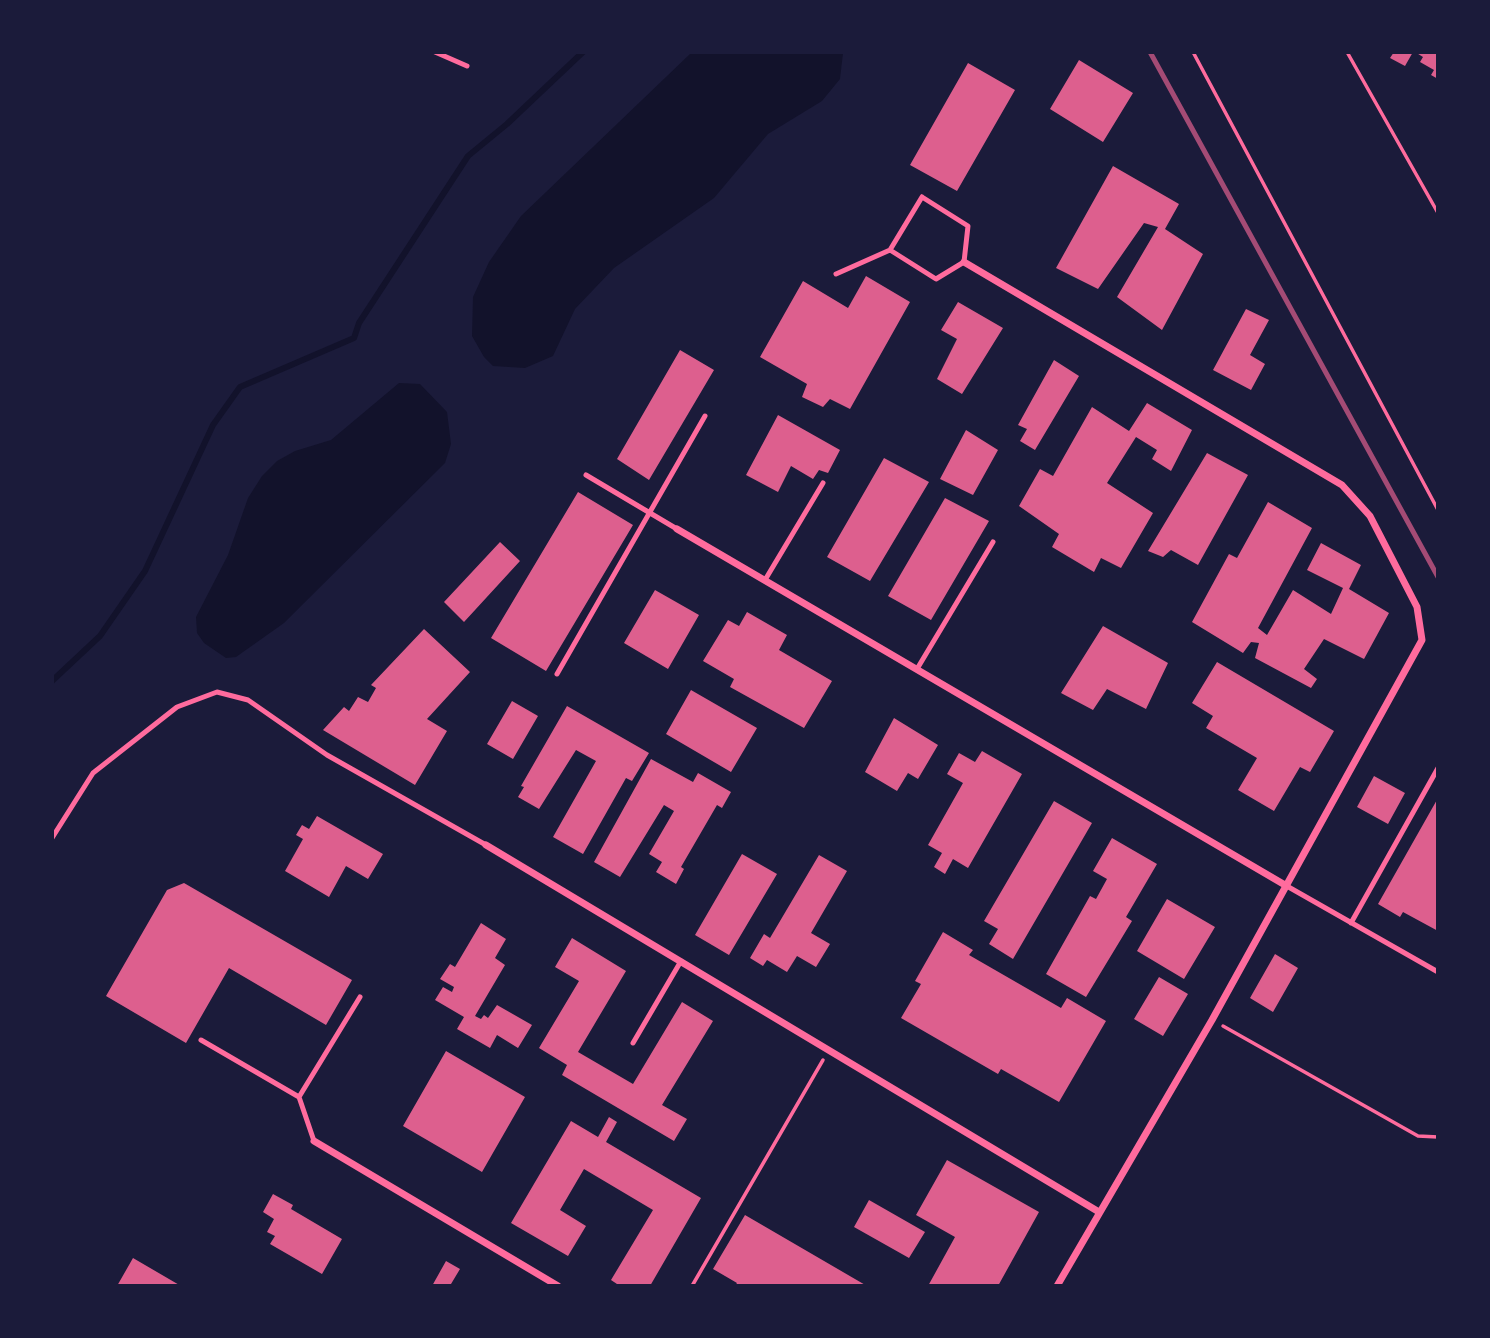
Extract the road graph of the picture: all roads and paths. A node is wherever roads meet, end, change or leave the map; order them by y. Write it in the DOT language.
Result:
graph roads {
  1 [pos="435,52"];
  2 [pos="1193,52"];
  3 [pos="1347,52"];
  4 [pos="467,66"];
  5 [pos="1437,213"];
  6 [pos="890,250"];
  7 [pos="964,261"];
  8 [pos="836,274"];
  9 [pos="705,416"];
  10 [pos="586,475"];
  11 [pos="823,483"];
  12 [pos="1437,498"];
  13 [pos="1432,501"];
  14 [pos="1437,510"];
  15 [pos="650,512"];
  16 [pos="677,529"];
  17 [pos="993,542"];
  18 [pos="765,580"];
  19 [pos="917,669"];
  20 [pos="557,674"];
  21 [pos="1437,768"];
  22 [pos="52,838"];
  23 [pos="486,845"];
  24 [pos="1285,885"];
  25 [pos="1351,923"];
  26 [pos="681,961"];
  27 [pos="1437,972"];
  28 [pos="360,997"];
  29 [pos="1212,1020"];
  30 [pos="201,1040"];
  31 [pos="633,1043"];
  32 [pos="829,1050"];
  33 [pos="299,1097"];
  34 [pos="1437,1136"];
  35 [pos="314,1141"];
  36 [pos="1099,1212"];
  37 [pos="558,1286"];
  38 [pos="692,1286"];
  39 [pos="1057,1286"];
  1 -- 4 [label="lane"];
  2 -- 13 [label="path"];
  3 -- 5 [label="path"];
  6 -- 7 [label="lane"];
  6 -- 7 [label="lane"];
  6 -- 8 [label="lane"];
  7 -- 24 [label="street"];
  9 -- 15 [label="lane"];
  10 -- 15 [label="lane"];
  11 -- 18 [label="lane"];
  12 -- 13 [label="path"];
  13 -- 14 [label="path"];
  15 -- 16 [label="lane"];
  15 -- 20 [label="lane"];
  16 -- 18 [label="street"];
  17 -- 19 [label="lane"];
  18 -- 19 [label="street"];
  19 -- 24 [label="street"];
  21 -- 25 [label="lane"];
  22 -- 23 [label="lane"];
  23 -- 26 [label="street"];
  24 -- 25 [label="lane"];
  24 -- 29 [label="street"];
  25 -- 27 [label="lane"];
  26 -- 31 [label="lane"];
  26 -- 32 [label="street"];
  28 -- 33 [label="lane"];
  29 -- 34 [label="path"];
  29 -- 36 [label="street"];
  30 -- 33 [label="lane"];
  32 -- 36 [label="street"];
  32 -- 38 [label="path"];
  33 -- 35 [label="lane"];
  35 -- 37 [label="street"];
  36 -- 39 [label="street"];
}
